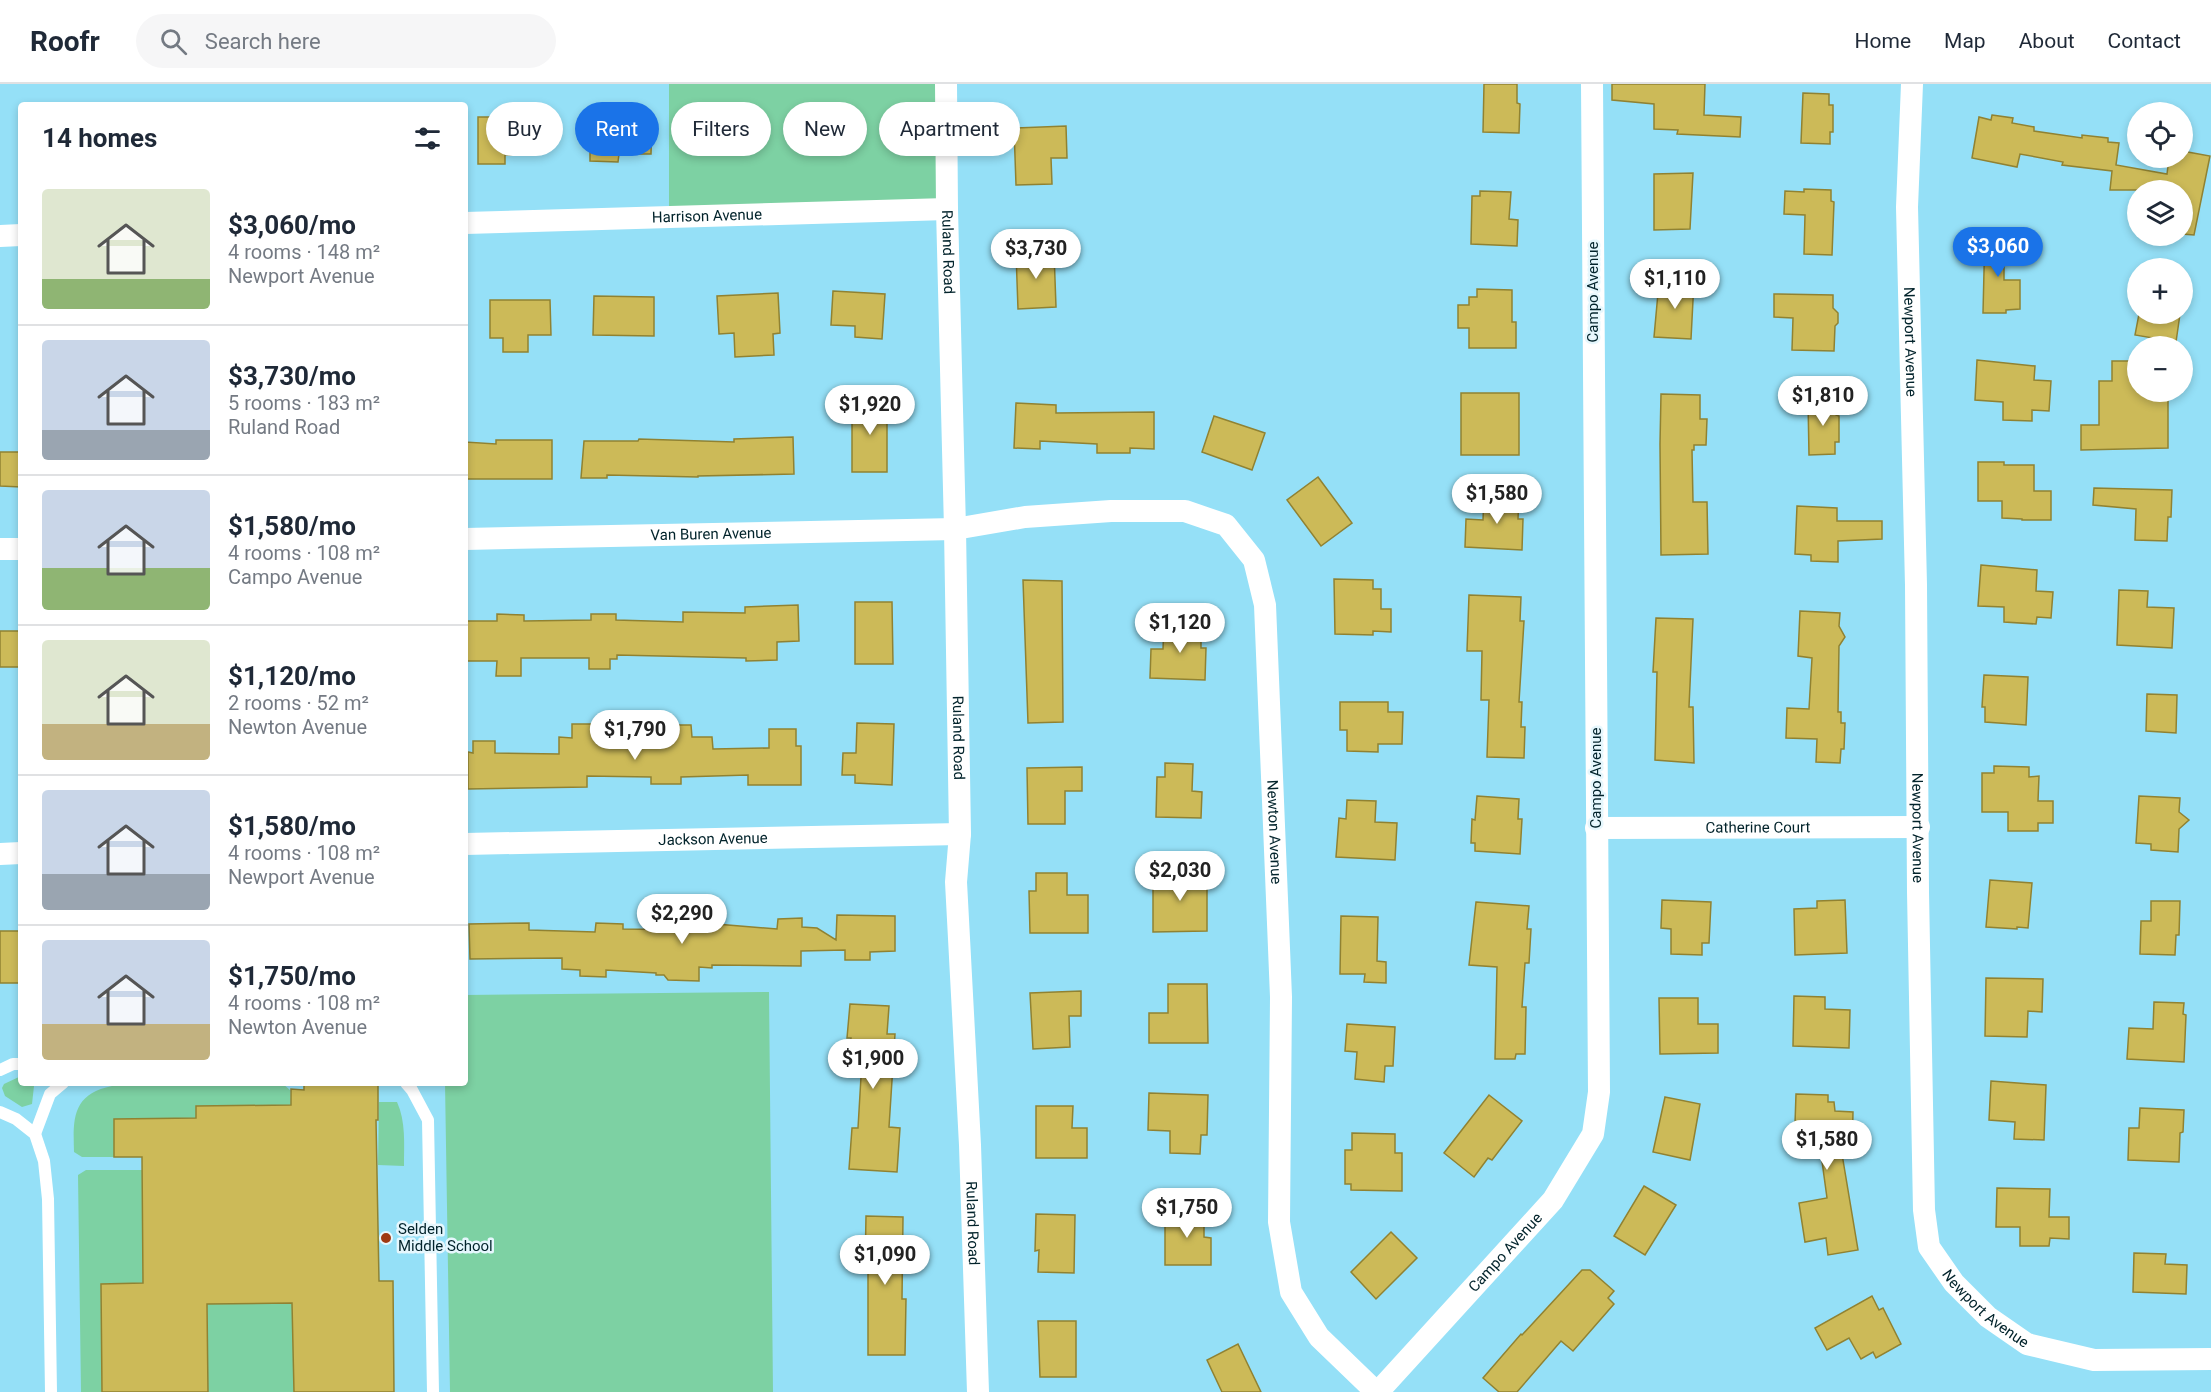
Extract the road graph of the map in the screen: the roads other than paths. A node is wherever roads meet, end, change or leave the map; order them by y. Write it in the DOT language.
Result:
graph roads {
  1 [pos="946,84"];
  2 [pos="1592,84"];
  3 [pos="1912,84"];
  4 [pos="947,209"];
  5 [pos="468,223"];
  6 [pos="18,235"];
  7 [pos="0,236"];
  8 [pos="956,528"];
  9 [pos="468,539"];
  10 [pos="0,549"];
  11 [pos="18,549"];
  12 [pos="1918,827"];
  13 [pos="1596,828"];
  14 [pos="960,834"];
  15 [pos="468,844"];
  16 [pos="18,853"];
  17 [pos="0,854"];
  18 [pos="18,1064"];
  19 [pos="0,1070"];
  20 [pos="59,1086"];
  21 [pos="409,1086"];
  22 [pos="0,1112"];
  23 [pos="35,1134"];
  24 [pos="2211,1359"];
  25 [pos="51,1392"];
  26 [pos="433,1392"];
  27 [pos="978,1392"];
  28 [pos="1377,1392"];
  1 -- 4 [label="street, Ruland Road"];
  2 -- 13 [label="street, Campo Avenue"];
  3 -- 12 [label="street, Newport Avenue"];
  4 -- 5 [label="street, Harrison Avenue"];
  4 -- 8 [label="street, Ruland Road"];
  6 -- 7 [label="street"];
  8 -- 9 [label="street, Van Buren Avenue"];
  8 -- 14 [label="street, Ruland Road"];
  8 -- 28 [label="street, Newton Avenue"];
  10 -- 11 [label="street"];
  12 -- 13 [label="street, Catherine Court"];
  12 -- 24 [label="street, Newport Avenue"];
  13 -- 28 [label="street, Campo Avenue"];
  14 -- 15 [label="street, Jackson Avenue"];
  14 -- 27 [label="street, Ruland Road"];
  16 -- 17 [label="street"];
  18 -- 19 [label="lane"];
  20 -- 23 [label="lane"];
  21 -- 26 [label="lane"];
  22 -- 23 [label="lane"];
  23 -- 25 [label="lane"];
}
